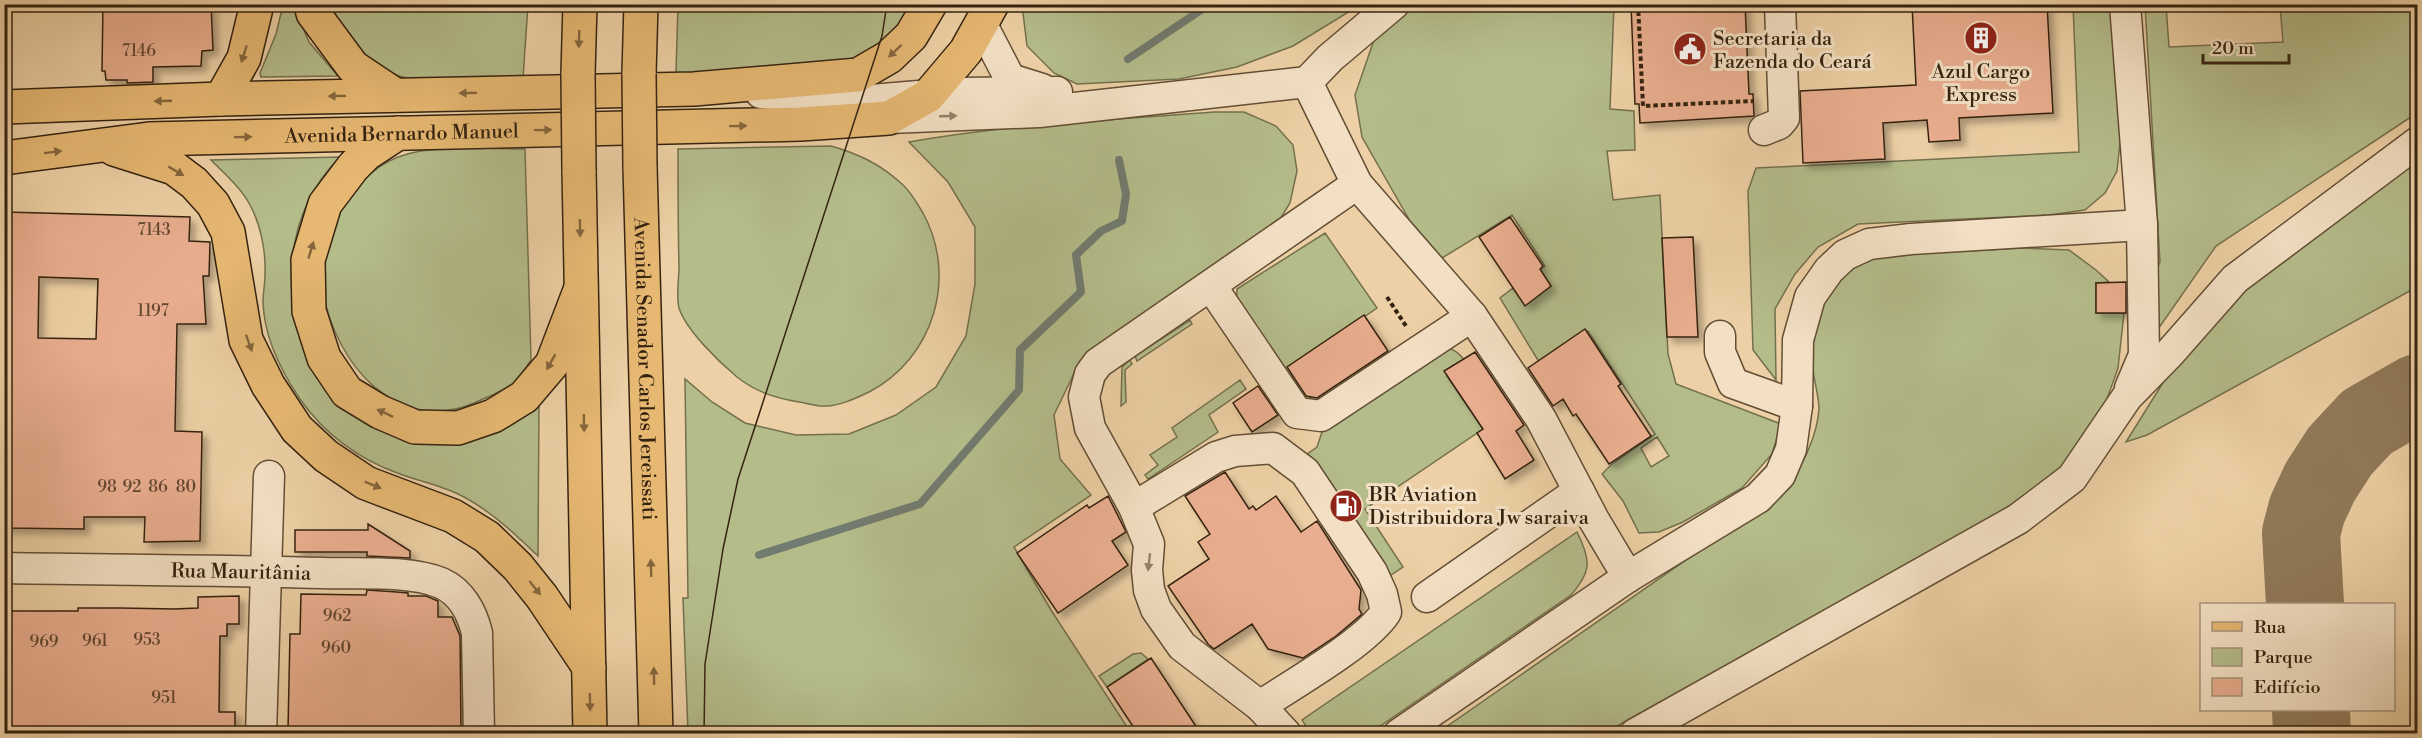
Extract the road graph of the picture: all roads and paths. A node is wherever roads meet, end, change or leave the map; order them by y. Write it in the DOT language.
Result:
graph roads {
  1 [pos="257,4"];
  2 [pos="311,4"];
  3 [pos="580,4"];
  4 [pos="641,4"];
  5 [pos="930,4"];
  6 [pos="1394,4"];
  7 [pos="1638,4"];
  8 [pos="1780,4"];
  9 [pos="2126,4"];
  10 [pos="986,14"];
  11 [pos="1307,82"];
  12 [pos="694,88"];
  13 [pos="1051,92"];
  14 [pos="395,95"];
  15 [pos="928,96"];
  16 [pos="221,99"];
  17 [pos="1162,100"];
  18 [pos="1761,100"];
  19 [pos="4,107"];
  20 [pos="890,118"];
  21 [pos="1764,130"];
  22 [pos="398,134"];
  23 [pos="2418,142"];
  24 [pos="101,146"];
  25 [pos="4,158"];
  26 [pos="1357,184"];
  27 [pos="2142,225"];
  28 [pos="1211,286"];
  29 [pos="581,288"];
  30 [pos="1472,316"];
  31 [pos="1720,336"];
  32 [pos="2127,397"];
  33 [pos="1797,405"];
  34 [pos="269,476"];
  35 [pos="1580,491"];
  36 [pos="1134,507"];
  37 [pos="4,568"];
  38 [pos="266,572"];
  39 [pos="1628,577"];
  40 [pos="1427,597"];
  41 [pos="589,667"];
  42 [pos="1260,706"];
  43 [pos="261,734"];
  44 [pos="479,734"];
  45 [pos="590,734"];
  46 [pos="656,734"];
  47 [pos="1286,734"];
  48 [pos="1399,734"];
  49 [pos="1635,734"];
  50 [pos="1667,734"];
  1 -- 16 [label="main road, one-way"];
  2 -- 14 [label="main road"];
  3 -- 29 [label="main road, one-way, bridge"];
  46 -- 4 [label="main road, Avenida Senador Carlos Jereissati, one-way, bridge"];
  5 -- 12 [label="main road, Avenida Bernardo Manuel, one-way"];
  6 -- 11 [label="street"];
  7 -- 18 [label="path"];
  8 -- 21 [label="street"];
  9 -- 27 [label="street"];
  10 -- 13 [label="street"];
  10 -- 15 [label="main road"];
  11 -- 17 [label="street"];
  11 -- 26 [label="street"];
  12 -- 14 [label="main road, Avenida Bernardo Manuel, one-way"];
  12 -- 15 [label="street"];
  13 -- 15 [label="street"];
  13 -- 17 [label="street"];
  14 -- 16 [label="main road, Avenida Bernardo Manuel, one-way"];
  15 -- 20 [label="main road"];
  16 -- 19 [label="main road, Avenida Bernardo Manuel, one-way"];
  20 -- 17 [label="street, one-way"];
  22 -- 20 [label="main road, Avenida Bernardo Manuel, one-way"];
  24 -- 22 [label="main road, Avenida Bernardo Manuel, one-way"];
  29 -- 22 [label="main road, one-way"];
  23 -- 32 [label="street"];
  25 -- 24 [label="main road, Avenida Bernardo Manuel, one-way"];
  24 -- 41 [label="main road, one-way"];
  26 -- 28 [label="street"];
  26 -- 30 [label="street"];
  27 -- 32 [label="street"];
  27 -- 33 [label="street"];
  28 -- 30 [label="street"];
  28 -- 36 [label="street"];
  29 -- 41 [label="main road, one-way"];
  30 -- 35 [label="street"];
  31 -- 33 [label="street"];
  32 -- 49 [label="street"];
  32 -- 50 [label="street"];
  33 -- 39 [label="street"];
  34 -- 38 [label="street"];
  35 -- 39 [label="street"];
  35 -- 40 [label="street"];
  36 -- 42 [label="street, one-way"];
  36 -- 42 [label="street"];
  37 -- 38 [label="street, Rua Mauritânia"];
  38 -- 43 [label="street"];
  38 -- 44 [label="street, Rua Mauritânia"];
  39 -- 48 [label="street"];
  41 -- 45 [label="main road, one-way"];
  42 -- 47 [label="street"];
}
